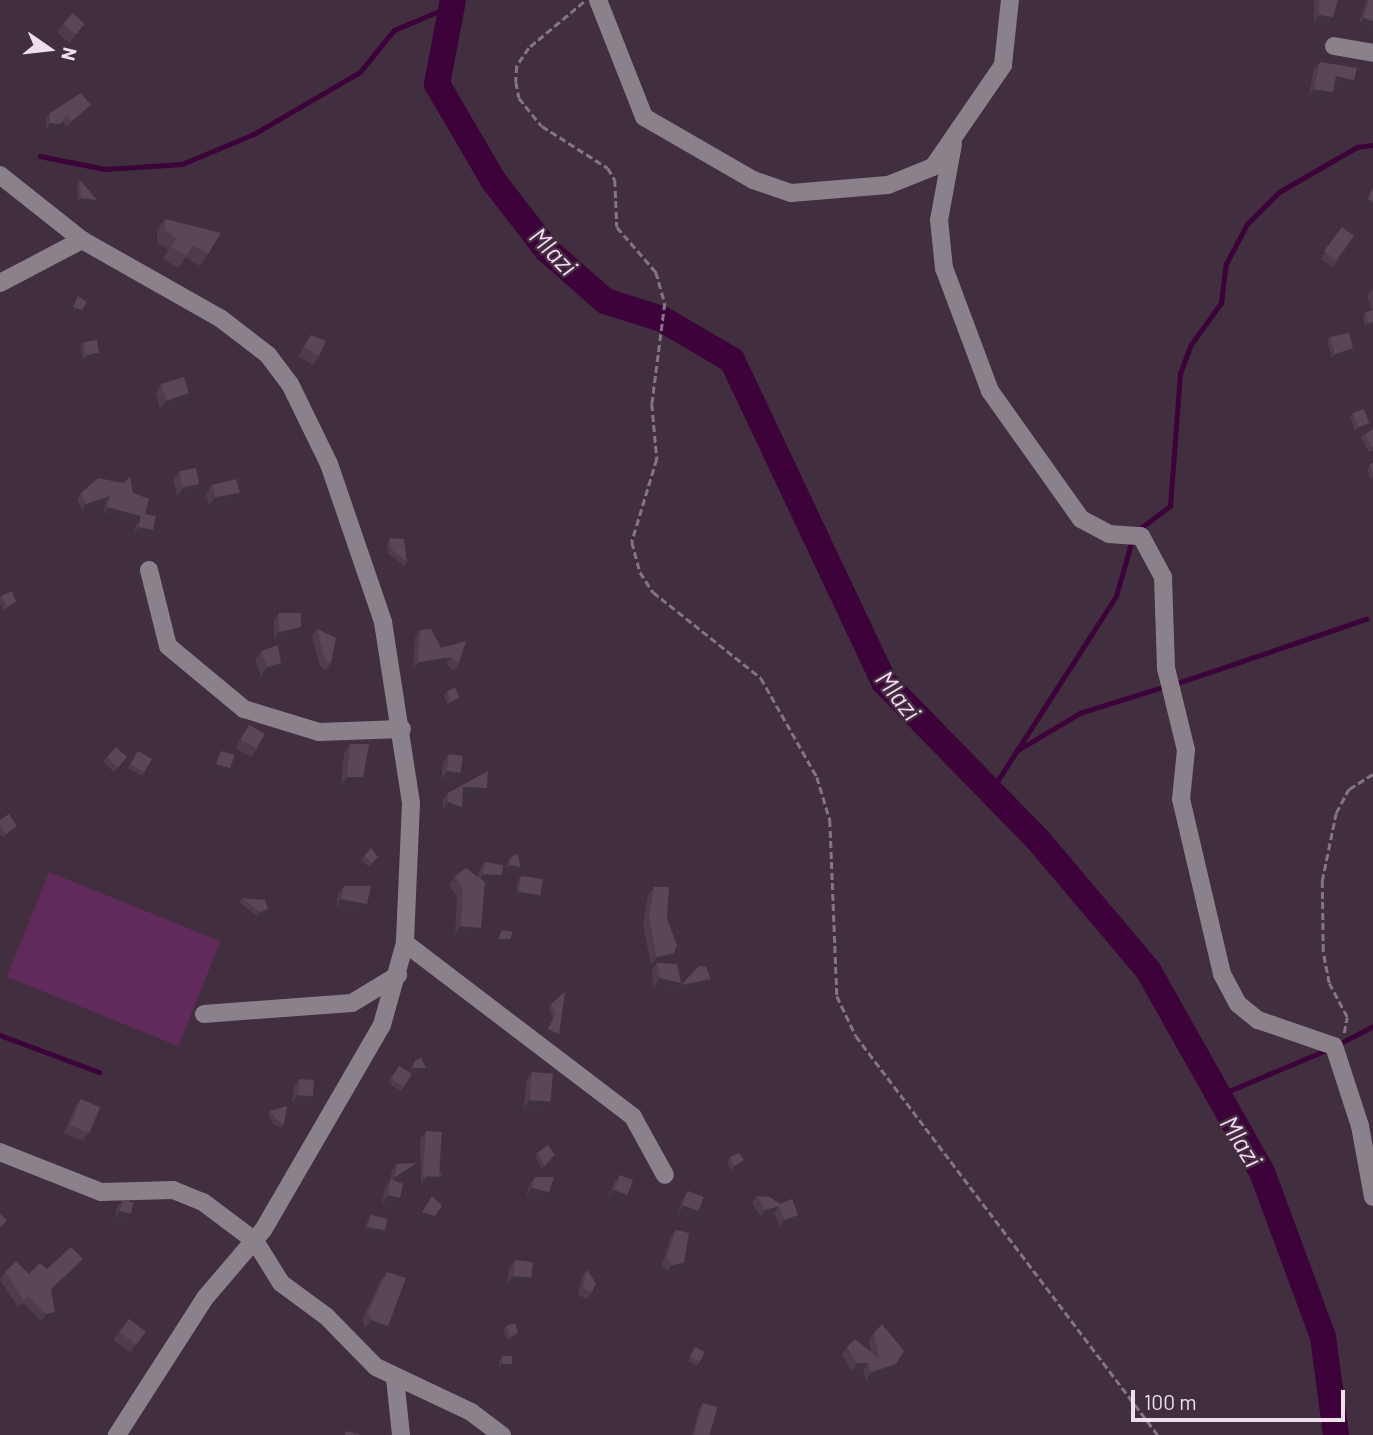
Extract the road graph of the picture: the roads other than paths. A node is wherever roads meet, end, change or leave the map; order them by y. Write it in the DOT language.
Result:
graph roads {
  1 [pos="598,0"];
  2 [pos="1010,0"];
  3 [pos="1334,46"];
  4 [pos="1373,53"];
  5 [pos="953,144"];
  6 [pos="0,175"];
  7 [pos="82,240"];
  8 [pos="0,283"];
  9 [pos="149,570"];
  10 [pos="402,729"];
  11 [pos="405,943"];
  12 [pos="398,975"];
  13 [pos="204,1014"];
  14 [pos="0,1152"];
  15 [pos="665,1175"];
  16 [pos="1373,1197"];
  17 [pos="255,1241"];
  18 [pos="395,1378"];
  19 [pos="117,1435"];
  20 [pos="401,1435"];
  21 [pos="502,1435"];
  1 -- 5 [label="street"];
  2 -- 5 [label="street"];
  3 -- 4 [label="street"];
  5 -- 16 [label="street"];
  6 -- 7 [label="street"];
  7 -- 8 [label="street"];
  7 -- 10 [label="street"];
  9 -- 10 [label="street"];
  10 -- 11 [label="street"];
  11 -- 12 [label="street"];
  11 -- 15 [label="street"];
  12 -- 13 [label="street"];
  12 -- 17 [label="street"];
  14 -- 17 [label="street"];
  17 -- 18 [label="street"];
  17 -- 19 [label="street"];
  18 -- 20 [label="street"];
  18 -- 21 [label="street"];
}
